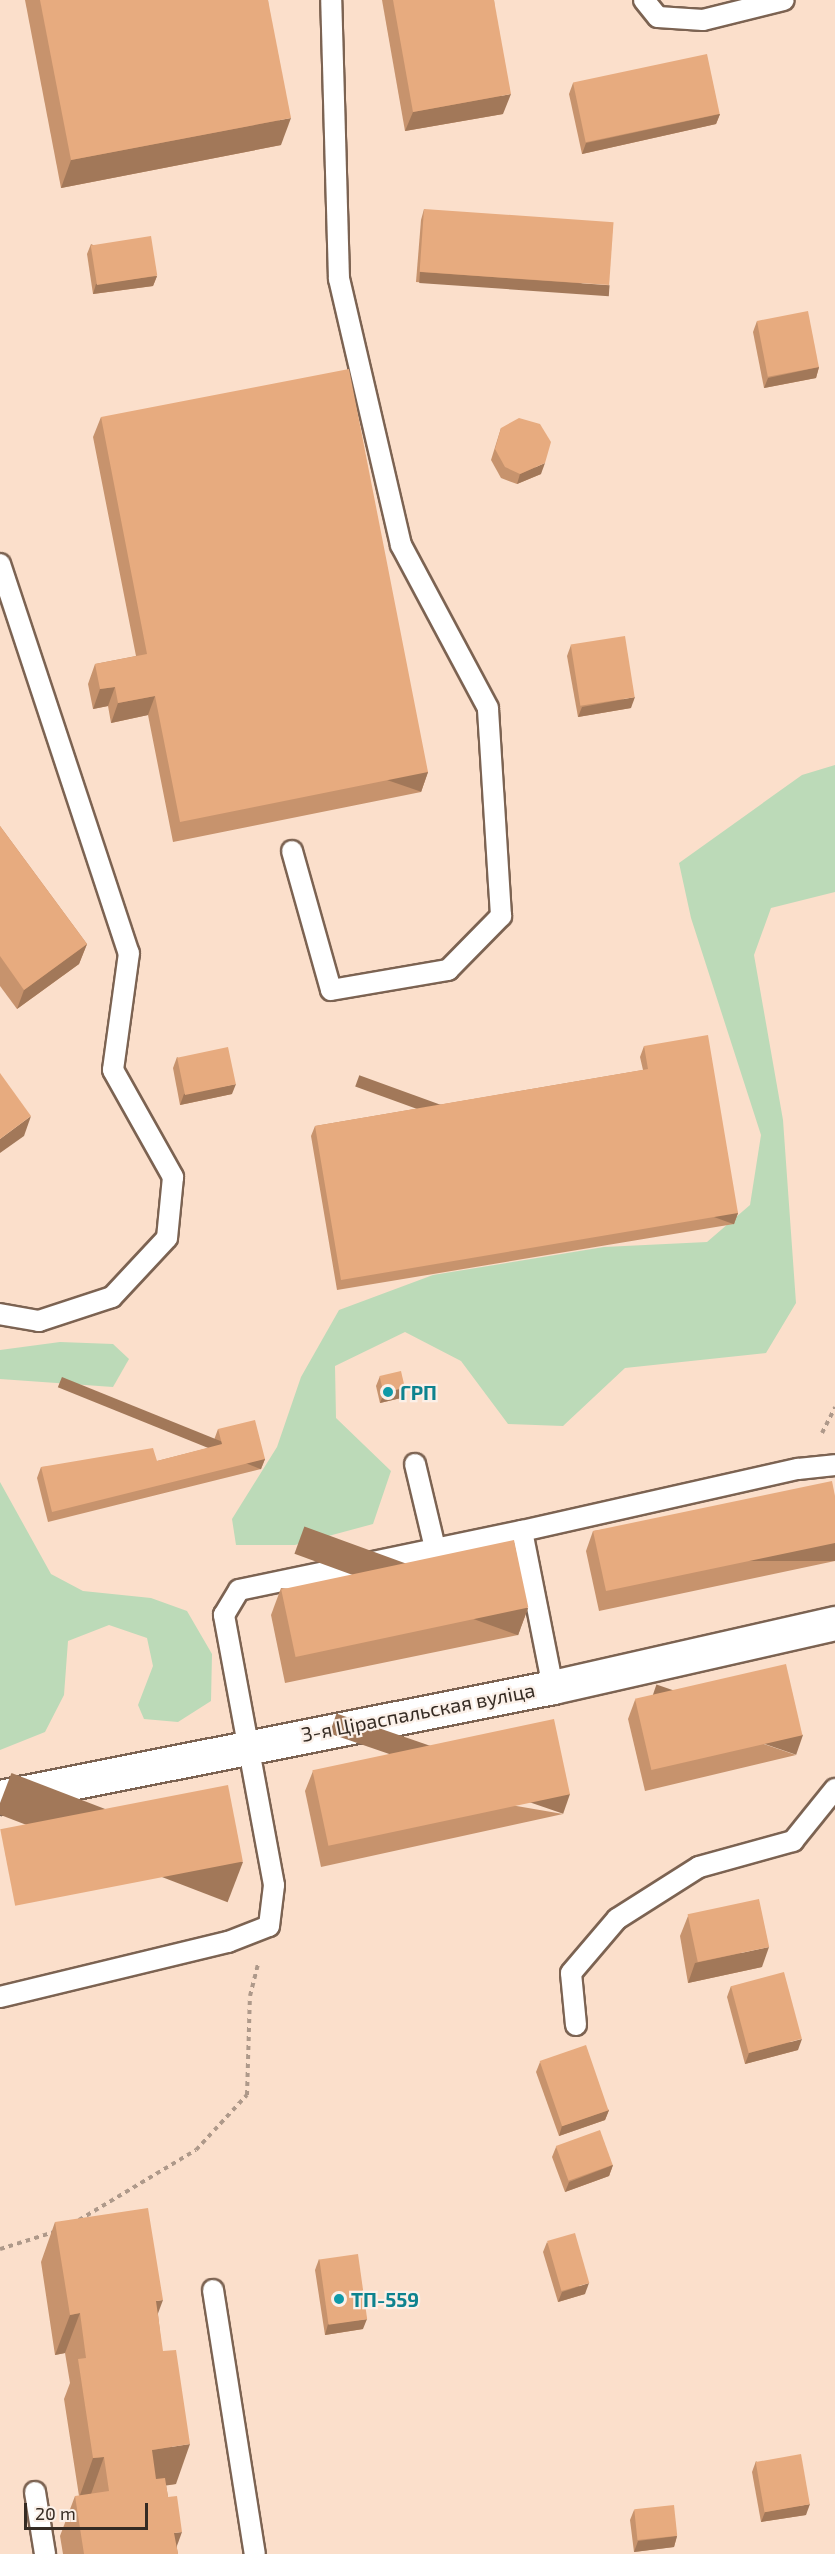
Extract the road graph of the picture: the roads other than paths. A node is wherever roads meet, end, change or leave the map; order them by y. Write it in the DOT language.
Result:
graph roads {
  1 [pos="331,0"];
  2 [pos="644,0"];
  3 [pos="784,0"];
  4 [pos="757,3"];
  5 [pos="0,564"];
  6 [pos="292,851"];
  7 [pos="0,1314"];
  8 [pos="415,1464"];
  9 [pos="835,1466"];
  10 [pos="522,1531"];
  11 [pos="435,1548"];
  12 [pos="835,1623"];
  13 [pos="553,1687"];
  14 [pos="250,1744"];
  15 [pos="835,1789"];
  16 [pos="0,1797"];
  17 [pos="0,1997"];
  18 [pos="576,2025"];
  19 [pos="213,2290"];
  20 [pos="35,2492"];
  21 [pos="45,2554"];
  22 [pos="255,2554"];
  1 -- 6 [label="lane"];
  2 -- 4 [label="lane"];
  3 -- 4 [label="lane"];
  5 -- 7 [label="lane"];
  8 -- 11 [label="lane"];
  9 -- 10 [label="lane"];
  10 -- 11 [label="lane"];
  10 -- 13 [label="lane"];
  11 -- 14 [label="lane"];
  12 -- 13 [label="street, 3-я Ціраспальская вуліца"];
  13 -- 14 [label="street, 3-я Ціраспальская вуліца"];
  14 -- 16 [label="street, 3-я Ціраспальская вуліца"];
  14 -- 17 [label="lane"];
  15 -- 18 [label="lane"];
  19 -- 22 [label="lane"];
  20 -- 21 [label="lane"];
}
